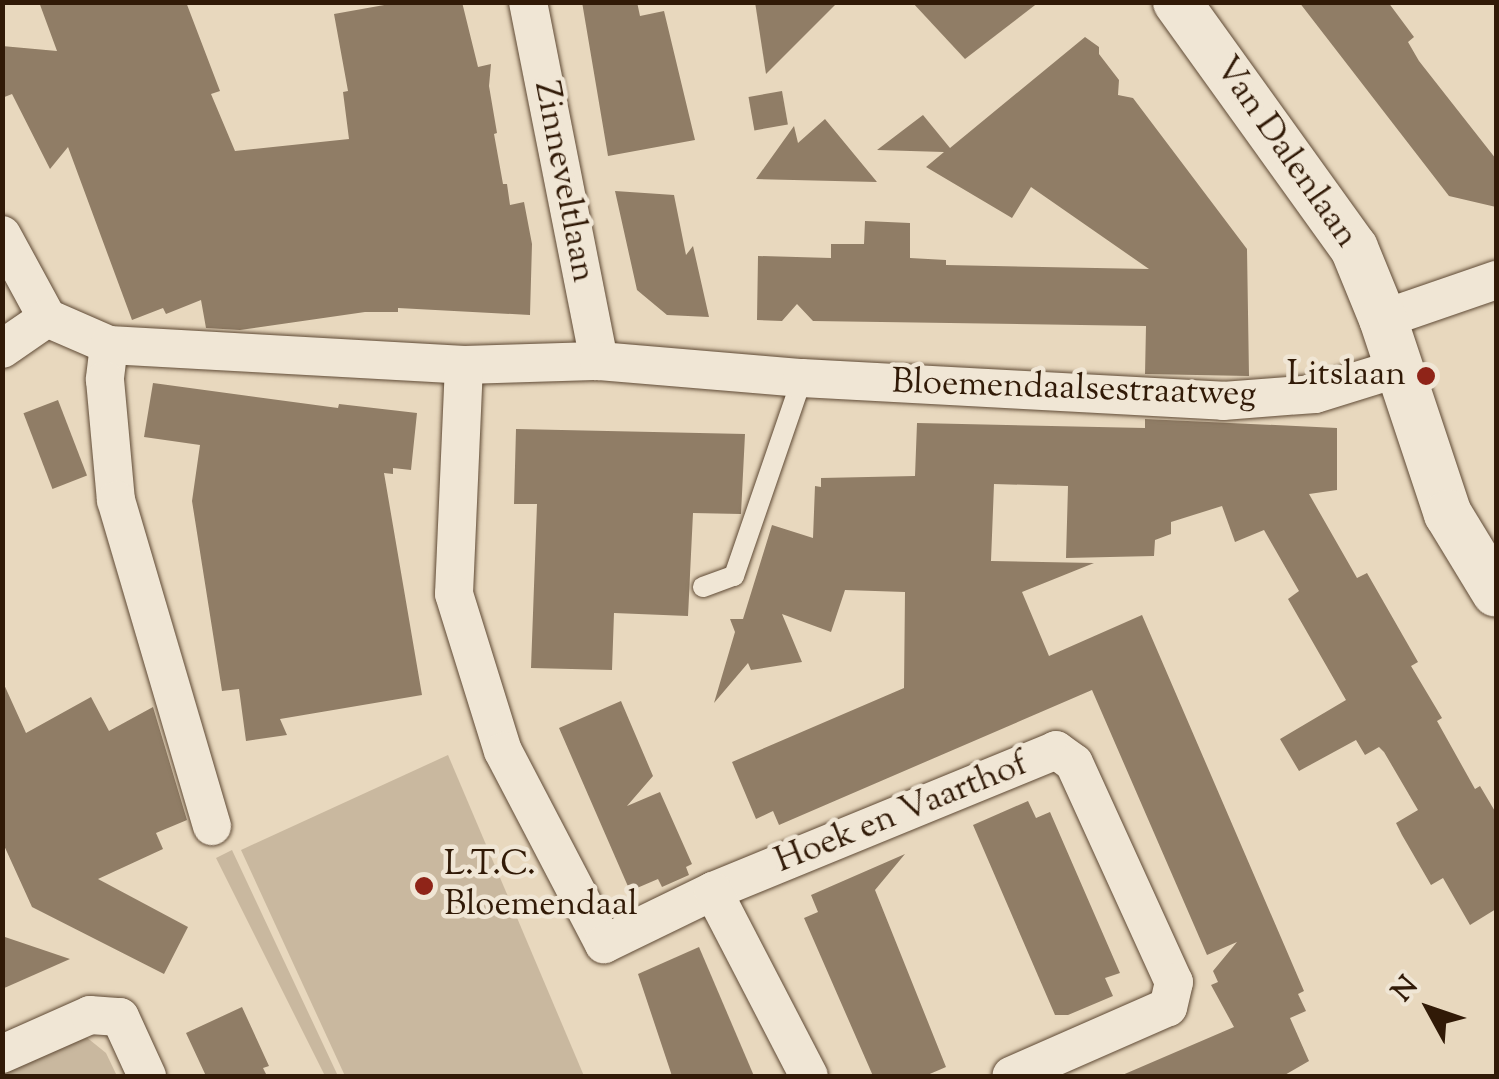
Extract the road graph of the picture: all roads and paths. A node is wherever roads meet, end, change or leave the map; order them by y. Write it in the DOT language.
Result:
graph roads {
  1 [pos="528,2"];
  2 [pos="1177,2"];
  3 [pos="2,235"];
  4 [pos="1496,280"];
  5 [pos="46,318"];
  6 [pos="1383,320"];
  7 [pos="109,345"];
  8 [pos="2,350"];
  9 [pos="599,361"];
  10 [pos="464,365"];
  11 [pos="1396,369"];
  12 [pos="802,378"];
  13 [pos="703,587"];
  14 [pos="1496,593"];
  15 [pos="212,826"];
  16 [pos="713,891"];
  17 [pos="2,1054"];
  18 [pos="147,1076"];
  19 [pos="810,1076"];
  20 [pos="1011,1076"];
  1 -- 9 [label="street, Zinneveltlaan"];
  2 -- 6 [label="street, Van Dalenlaan"];
  3 -- 5 [label="street"];
  4 -- 6 [label="street"];
  5 -- 7 [label="street, Bloemendaalsestraatweg"];
  5 -- 8 [label="street"];
  6 -- 11 [label="street, Van Dalenlaan"];
  7 -- 10 [label="street, Bloemendaalsestraatweg"];
  7 -- 15 [label="street"];
  9 -- 10 [label="street, Bloemendaalsestraatweg"];
  9 -- 12 [label="street, Bloemendaalsestraatweg"];
  10 -- 16 [label="street, Hoek en Vaarthof"];
  11 -- 12 [label="street, Bloemendaalsestraatweg"];
  11 -- 14 [label="street"];
  12 -- 13 [label="lane"];
  16 -- 19 [label="street"];
  16 -- 20 [label="street, Hoek en Vaarthof"];
  17 -- 18 [label="street"];
}
